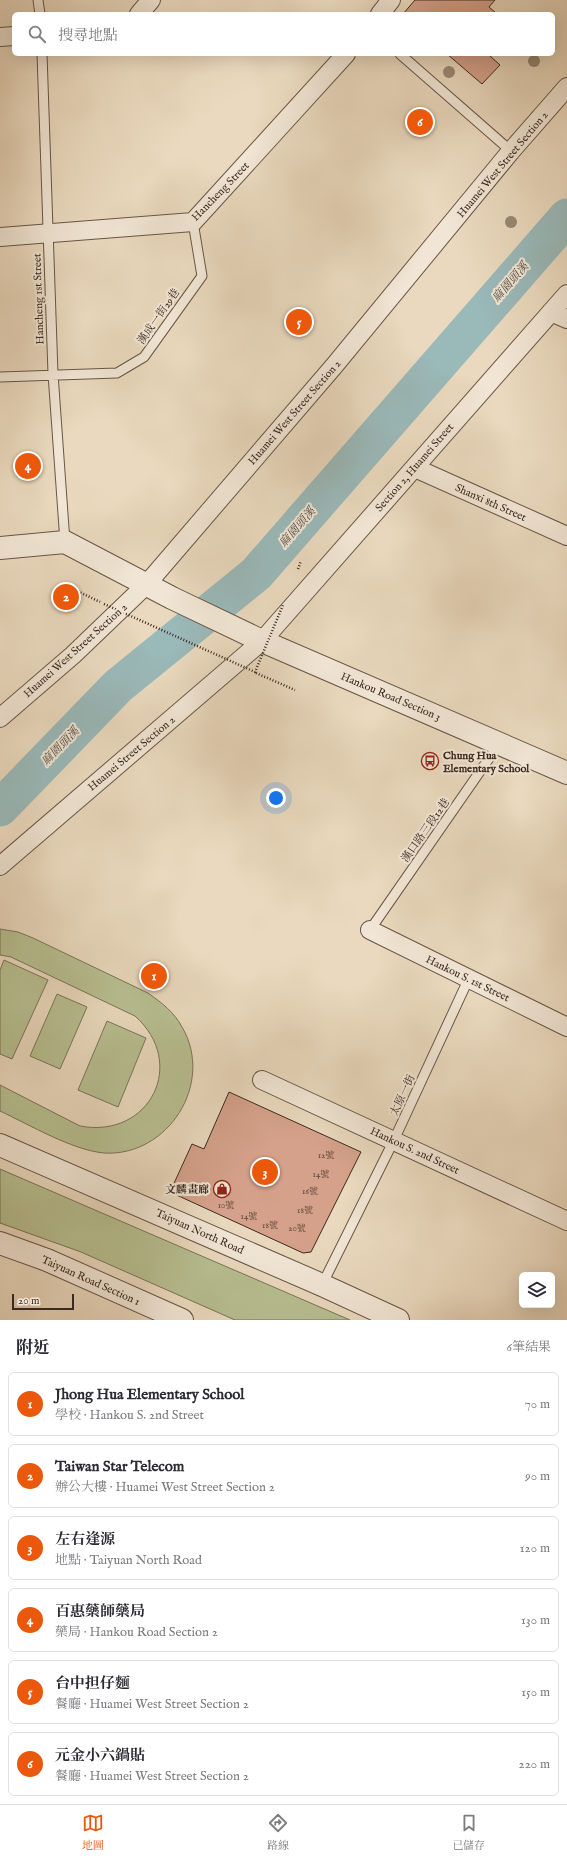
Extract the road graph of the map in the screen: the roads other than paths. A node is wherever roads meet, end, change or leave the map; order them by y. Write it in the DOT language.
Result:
graph roads {
  1 [pos="38,0"];
  2 [pos="151,0"];
  3 [pos="391,0"];
  4 [pos="40,12"];
  5 [pos="141,12"];
  6 [pos="382,12"];
  7 [pos="12,36"];
  8 [pos="0,37"];
  9 [pos="42,56"];
  10 [pos="344,56"];
  11 [pos="402,56"];
  12 [pos="567,87"];
  13 [pos="511,151"];
  14 [pos="193,222"];
  15 [pos="48,232"];
  16 [pos="0,238"];
  17 [pos="567,294"];
  18 [pos="559,315"];
  19 [pos="54,374"];
  20 [pos="0,377"];
  21 [pos="415,468"];
  22 [pos="567,536"];
  23 [pos="65,542"];
  24 [pos="0,548"];
  25 [pos="146,585"];
  26 [pos="262,641"];
  27 [pos="0,718"];
  28 [pos="500,743"];
  29 [pos="567,772"];
  30 [pos="0,866"];
  31 [pos="370,930"];
  32 [pos="469,978"];
  33 [pos="567,1026"];
  34 [pos="262,1080"];
  35 [pos="394,1140"];
  36 [pos="0,1145"];
  37 [pos="567,1221"];
  38 [pos="0,1242"];
  39 [pos="322,1285"];
  40 [pos="182,1320"];
  41 [pos="398,1320"];
  1 -- 4 [label="lane"];
  2 -- 5 [label="street"];
  3 -- 6 [label="street"];
  7 -- 8 [label="street"];
  9 -- 15 [label="lane, Hancheng 1st Street"];
  10 -- 14 [label="street, Hancheng Street"];
  11 -- 13 [label="lane"];
  12 -- 13 [label="street, Huamei West Street Section 2"];
  13 -- 25 [label="street, Huamei West Street Section 2"];
  14 -- 15 [label="street, Hancheng Street"];
  14 -- 19 [label="lane, 漢成一街29巷"];
  15 -- 16 [label="street, Hancheng Street"];
  15 -- 19 [label="lane, Hancheng 1st Street"];
  17 -- 18 [label="street, Section 2, Huamei Street"];
  18 -- 21 [label="street, Section 2, Huamei Street"];
  19 -- 20 [label="lane, 漢成一街29巷"];
  19 -- 23 [label="lane, Hancheng 1st Street"];
  21 -- 22 [label="street, Shanxi 8th Street"];
  21 -- 26 [label="street, Section 2, Huamei Street"];
  23 -- 24 [label="street"];
  23 -- 25 [label="street, Hankou Road Section 3"];
  25 -- 26 [label="street, Hankou Road Section 3"];
  25 -- 27 [label="street, Huamei West Street Section 2"];
  26 -- 28 [label="street, Hankou Road Section 3"];
  26 -- 30 [label="street, Huamei Street Section 2"];
  28 -- 29 [label="street, Hankou Road Section 3"];
  28 -- 31 [label="lane, 漢口路三段12巷"];
  31 -- 32 [label="street, Hankou S. 1st Street"];
  32 -- 33 [label="street, Hankou S. 1st Street"];
  32 -- 35 [label="lane, 太原一街"];
  34 -- 35 [label="street, Hankou S. 2nd Street"];
  35 -- 37 [label="street, Hankou S. 2nd Street"];
  35 -- 39 [label="lane, 太原一街"];
  36 -- 39 [label="street, Taiyuan North Road"];
  38 -- 40 [label="street, Taiyuan Road Section 1"];
  39 -- 41 [label="street, Taiyuan North Road"];
}
